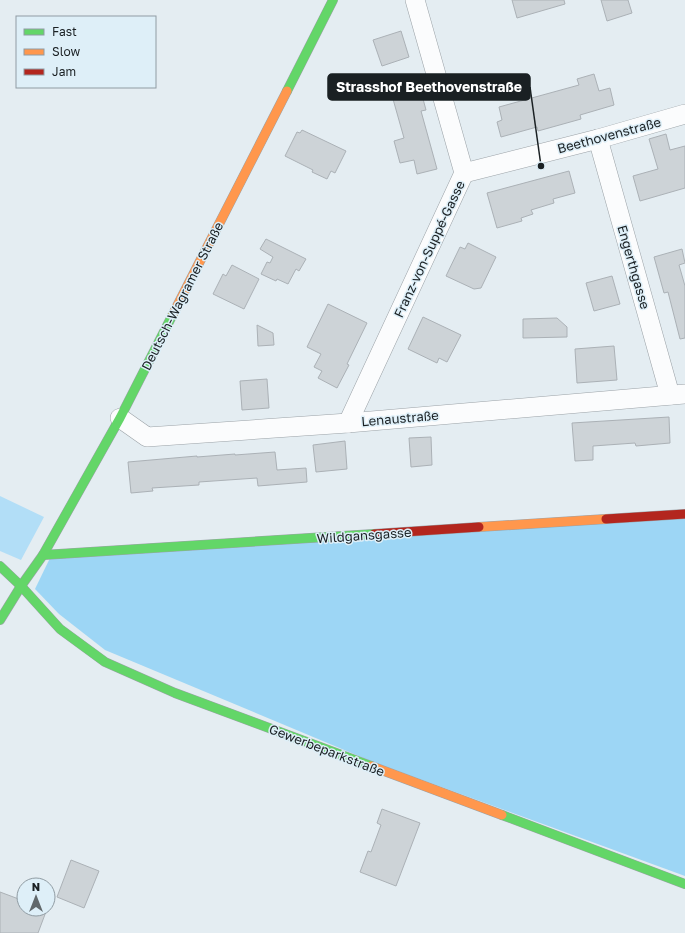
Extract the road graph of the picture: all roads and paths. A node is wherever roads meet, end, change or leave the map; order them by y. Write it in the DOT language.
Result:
graph roads {
  1 [pos="333,0"];
  2 [pos="416,0"];
  3 [pos="685,114"];
  4 [pos="598,139"];
  5 [pos="464,173"];
  6 [pos="678,395"];
  7 [pos="120,418"];
  8 [pos="348,422"];
  9 [pos="685,514"];
  10 [pos="43,555"];
  11 [pos="0,566"];
  12 [pos="21,586"];
  13 [pos="0,620"];
  14 [pos="685,884"];
  1 -- 7 [label="street, Deutsch-Wagramer Straße"];
  2 -- 5 [label="street, Franz-von-Suppé-Gasse"];
  3 -- 4 [label="street, Beethovenstraße"];
  4 -- 5 [label="street, Beethovenstraße"];
  4 -- 6 [label="street, Engerthgasse"];
  5 -- 8 [label="street, Franz-von-Suppé-Gasse"];
  6 -- 8 [label="street, Lenaustraße"];
  7 -- 8 [label="street, Lenaustraße"];
  7 -- 10 [label="street, Deutsch-Wagramer Straße"];
  9 -- 10 [label="street, Wildgansgasse"];
  10 -- 12 [label="street, Deutsch-Wagramer Straße"];
  11 -- 12 [label="street, Gewerbeparkstraße"];
  12 -- 13 [label="street, Deutsch-Wagramer Straße"];
  12 -- 14 [label="street, Gewerbeparkstraße"];
}
